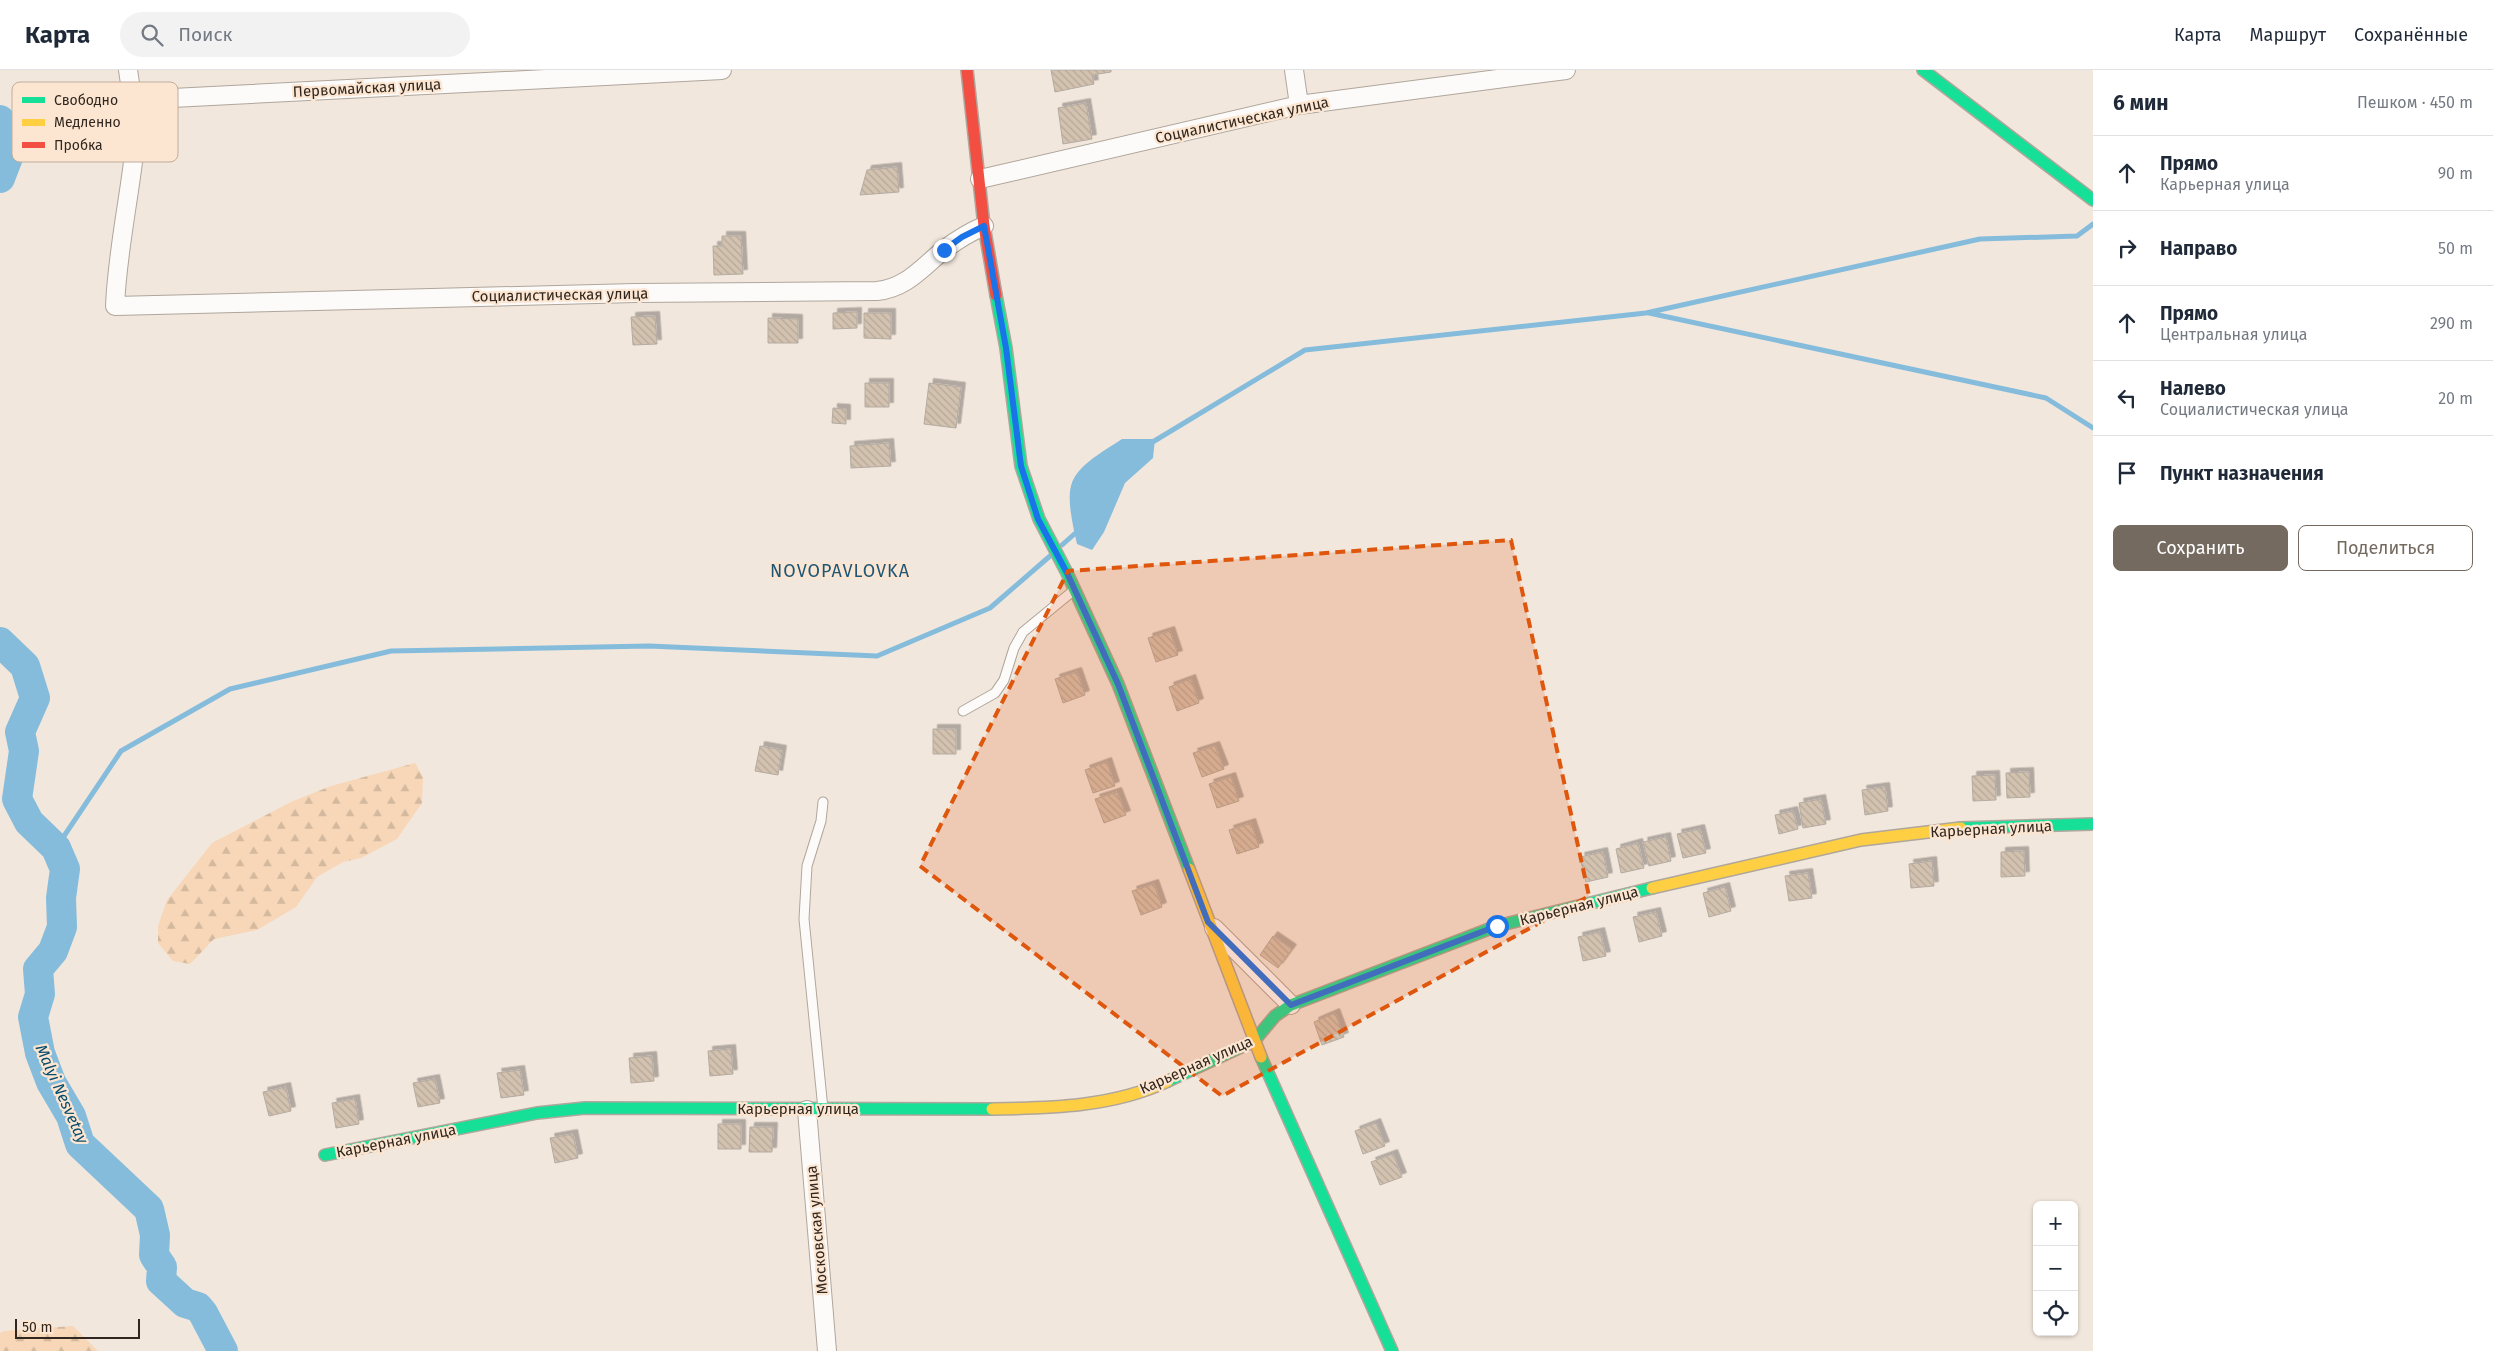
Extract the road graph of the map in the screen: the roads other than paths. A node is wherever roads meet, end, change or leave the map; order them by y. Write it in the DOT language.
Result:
graph roads {
  1 [pos="722,70"];
  2 [pos="967,70"];
  3 [pos="1294,70"];
  4 [pos="1566,70"];
  5 [pos="1923,70"];
  6 [pos="178,98"];
  7 [pos="1299,105"];
  8 [pos="133,162"];
  9 [pos="980,179"];
  10 [pos="2093,200"];
  11 [pos="984,226"];
  12 [pos="1075,590"];
  13 [pos="962,711"];
  14 [pos="823,802"];
  15 [pos="2093,824"];
  16 [pos="1208,922"];
  17 [pos="1291,1005"];
  18 [pos="1254,1041"];
  19 [pos="815,1110"];
  20 [pos="325,1155"];
  21 [pos="827,1351"];
  22 [pos="1392,1351"];
  1 -- 6 [label="street, Первомайская улица"];
  2 -- 9 [label="street"];
  3 -- 7 [label="street"];
  4 -- 7 [label="street, Социалистическая улица"];
  5 -- 10 [label="street"];
  7 -- 9 [label="street, Социалистическая улица"];
  8 -- 11 [label="street, Социалистическая улица"];
  9 -- 11 [label="street"];
  11 -- 12 [label="street"];
  12 -- 13 [label="lane"];
  12 -- 16 [label="street"];
  14 -- 19 [label="lane"];
  15 -- 17 [label="street, Карьерная улица"];
  16 -- 17 [label="street"];
  16 -- 18 [label="street"];
  17 -- 18 [label="street, Карьерная улица"];
  18 -- 19 [label="street, Карьерная улица"];
  18 -- 22 [label="street"];
  19 -- 20 [label="street, Карьерная улица"];
  19 -- 21 [label="street, Московская улица"];
}
